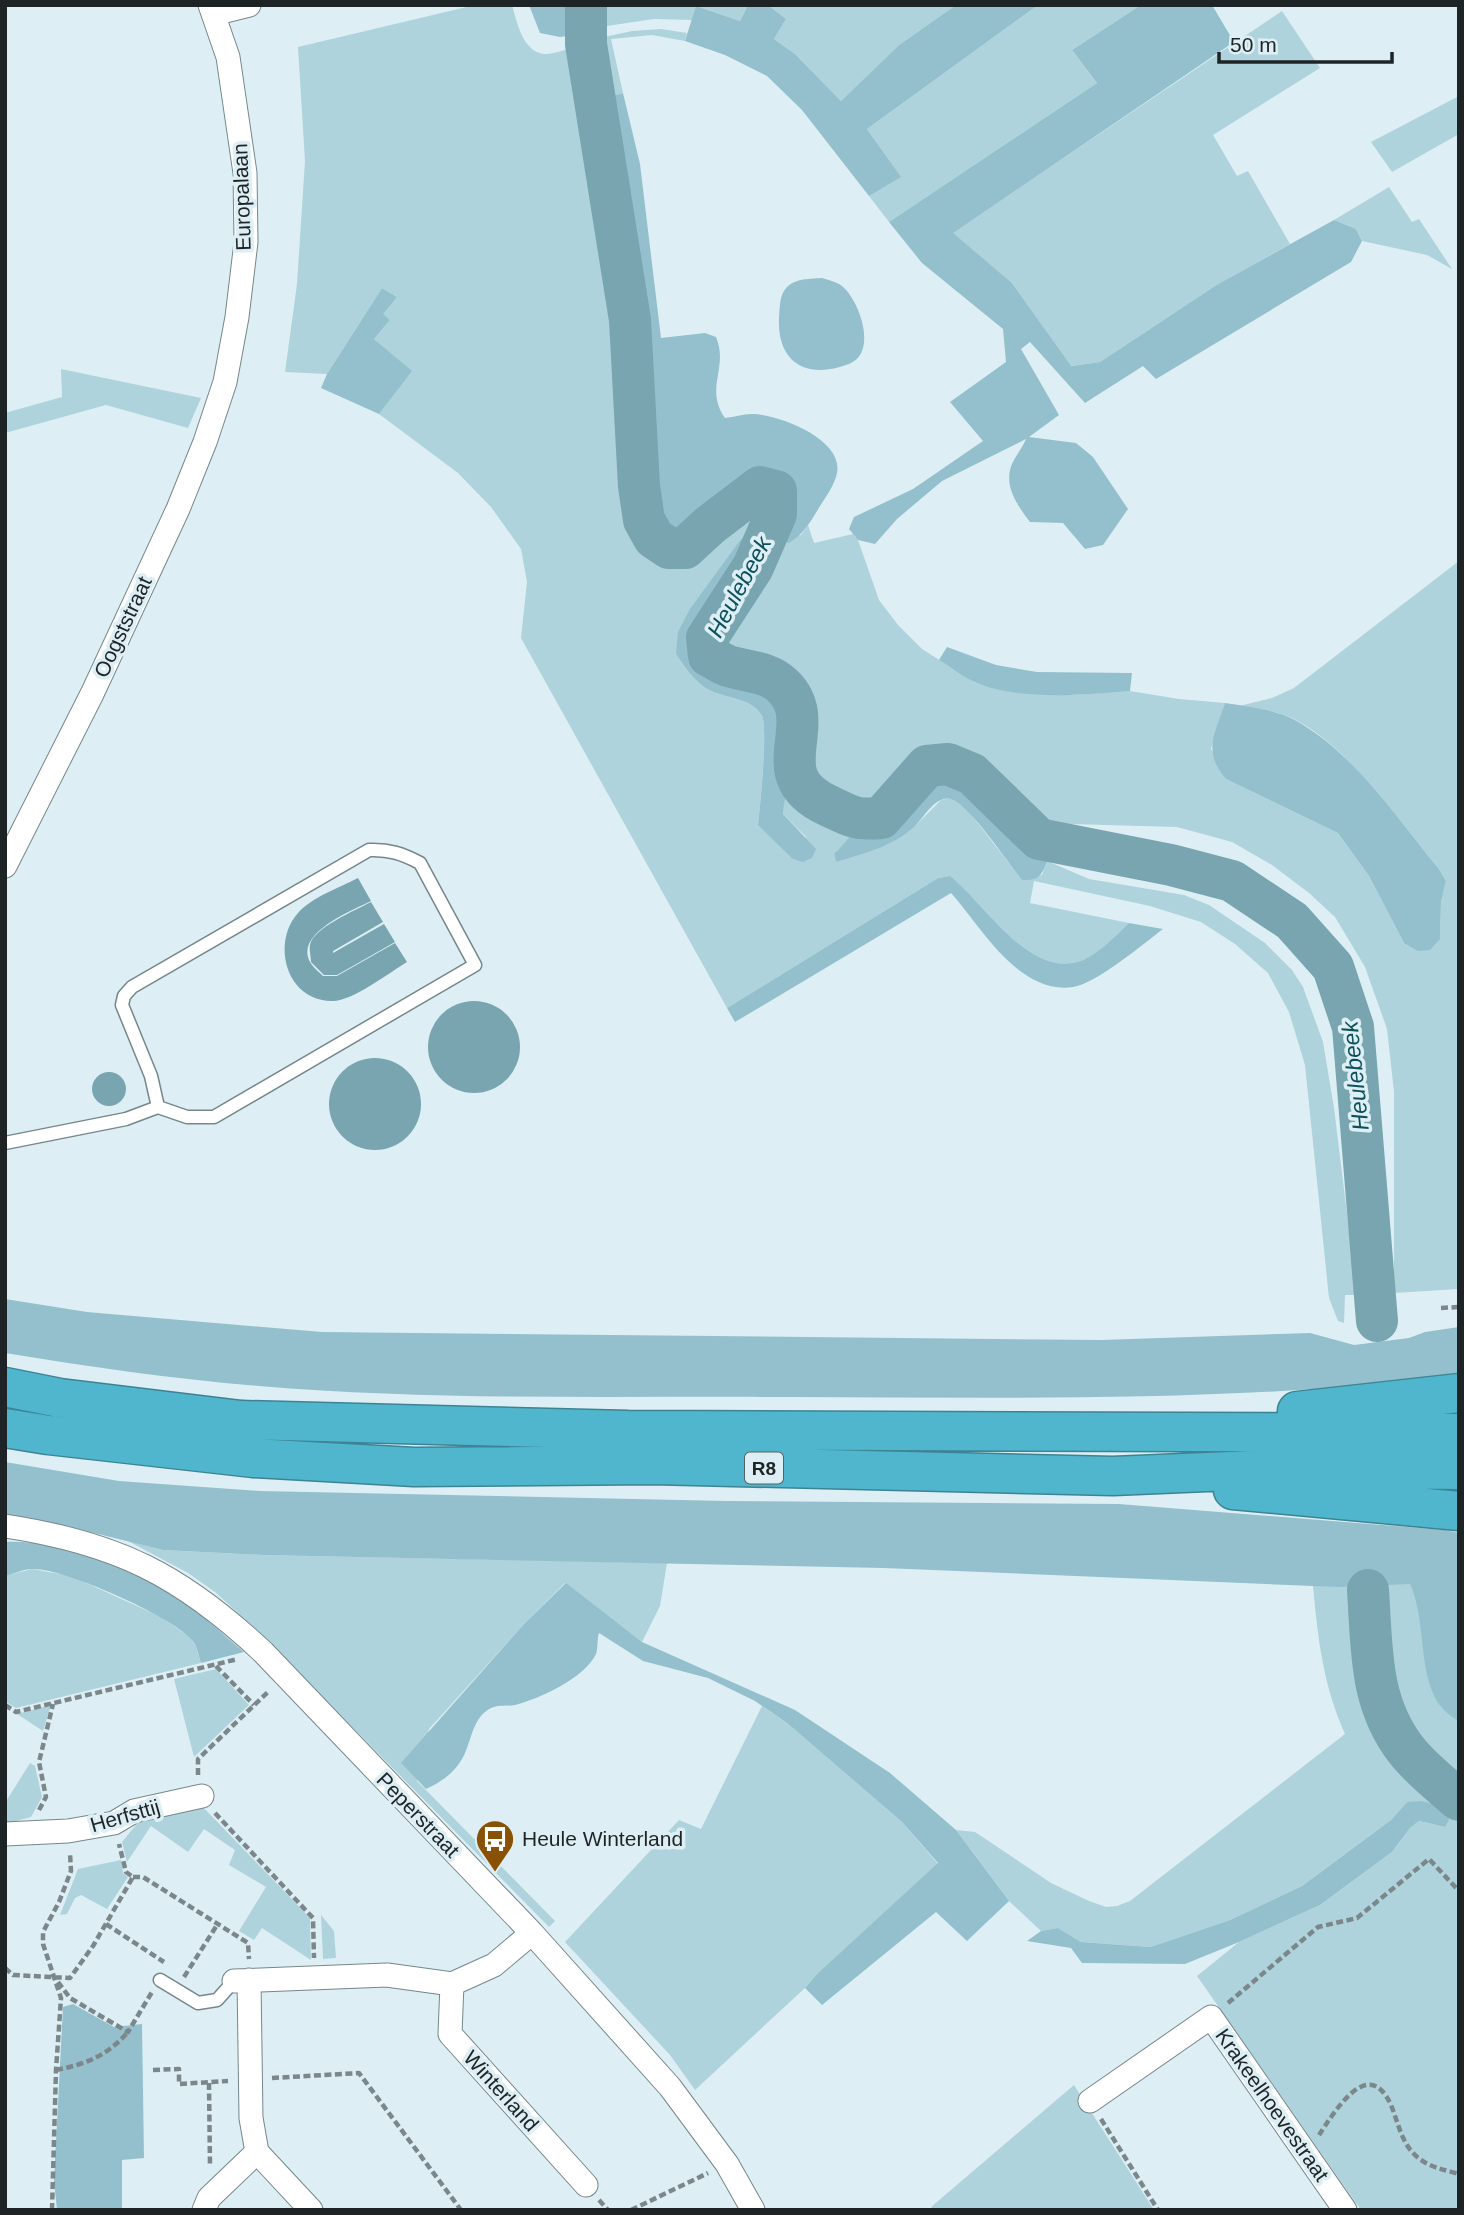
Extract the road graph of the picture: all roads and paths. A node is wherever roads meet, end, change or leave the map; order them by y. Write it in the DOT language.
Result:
graph roads {
  1 [pos="249,5"];
  2 [pos="211,9"];
  3 [pos="225,382"];
  4 [pos="5,866"];
  5 [pos="158,1107"];
  6 [pos="5,1143"];
  7 [pos="1459,1307"];
  8 [pos="1441,1308"];
  9 [pos="5,1387"];
  10 [pos="1459,1393"];
  11 [pos="5,1428"];
  12 [pos="1118,1430"];
  13 [pos="1459,1433"];
  14 [pos="1459,1471"];
  15 [pos="1113,1476"];
  16 [pos="1459,1511"];
  17 [pos="5,1526"];
  18 [pos="263,1652"];
  19 [pos="215,1665"];
  20 [pos="285,1676"];
  21 [pos="54,1703"];
  22 [pos="5,1705"];
  23 [pos="254,1705"];
  24 [pos="202,1796"];
  25 [pos="114,1823"];
  26 [pos="68,1830"];
  27 [pos="36,1831"];
  28 [pos="5,1834"];
  29 [pos="134,1877"];
  30 [pos="1459,1891"];
  31 [pos="106,1924"];
  32 [pos="217,1925"];
  33 [pos="531,1933"];
  34 [pos="5,1968"];
  35 [pos="55,1978"];
  36 [pos="315,1978"];
  37 [pos="160,1980"];
  38 [pos="242,1981"];
  39 [pos="452,1984"];
  40 [pos="177,1990"];
  41 [pos="1210,2017"];
  42 [pos="128,2032"];
  43 [pos="56,2070"];
  44 [pos="153,2070"];
  45 [pos="251,2080"];
  46 [pos="209,2083"];
  47 [pos="1090,2101"];
  48 [pos="1303,2149"];
  49 [pos="257,2152"];
  50 [pos="727,2164"];
  51 [pos="1459,2174"];
  52 [pos="586,2185"];
  53 [pos="220,2188"];
  54 [pos="52,2210"];
  55 [pos="205,2210"];
  56 [pos="311,2210"];
  57 [pos="461,2210"];
  58 [pos="631,2210"];
  59 [pos="753,2210"];
  60 [pos="1158,2210"];
  61 [pos="1345,2210"];
  1 -- 2 [label="street, Europalaan"];
  2 -- 3 [label="street, Europalaan"];
  3 -- 4 [label="street, Oogststraat"];
  5 -- 5 [label="lane"];
  5 -- 6 [label="lane"];
  7 -- 8 [label="path"];
  9 -- 12 [label="highway, R8"];
  10 -- 12 [label="highway, R8"];
  11 -- 15 [label="highway, R8"];
  12 -- 13 [label="highway, R8"];
  14 -- 15 [label="highway, R8"];
  15 -- 16 [label="highway, R8"];
  17 -- 18 [label="street, Peperstraat"];
  18 -- 19 [label="path"];
  18 -- 20 [label="street, Peperstraat"];
  19 -- 21 [label="path"];
  19 -- 23 [label="path"];
  20 -- 23 [label="path"];
  20 -- 33 [label="street, Peperstraat"];
  21 -- 22 [label="path"];
  21 -- 27 [label="path"];
  23 -- 24 [label="path"];
  24 -- 25 [label="street, Herfsttij"];
  24 -- 36 [label="path"];
  25 -- 26 [label="street, Herfsttij"];
  25 -- 29 [label="path"];
  26 -- 27 [label="street, Herfsttij"];
  26 -- 35 [label="path"];
  27 -- 28 [label="street, Herfsttij"];
  29 -- 31 [label="path"];
  29 -- 32 [label="path"];
  30 -- 41 [label="path"];
  31 -- 35 [label="path"];
  31 -- 37 [label="path"];
  32 -- 38 [label="path"];
  32 -- 40 [label="path"];
  33 -- 39 [label="street"];
  33 -- 50 [label="street, Peperstraat"];
  34 -- 35 [label="path"];
  35 -- 42 [label="path"];
  35 -- 43 [label="path"];
  36 -- 38 [label="street"];
  36 -- 39 [label="street"];
  37 -- 40 [label="lane"];
  37 -- 42 [label="path"];
  38 -- 40 [label="lane"];
  38 -- 45 [label="street"];
  39 -- 52 [label="street, Winterland"];
  41 -- 47 [label="street, Krakeelhoevestraat"];
  41 -- 48 [label="street, Krakeelhoevestraat"];
  42 -- 43 [label="path"];
  43 -- 54 [label="path"];
  44 -- 46 [label="path"];
  45 -- 46 [label="path"];
  45 -- 49 [label="street"];
  45 -- 57 [label="path"];
  46 -- 53 [label="path"];
  47 -- 60 [label="path"];
  48 -- 51 [label="path"];
  48 -- 61 [label="street, Krakeelhoevestraat"];
  49 -- 53 [label="street"];
  49 -- 56 [label="street"];
  50 -- 58 [label="path"];
  50 -- 59 [label="street, Peperstraat"];
  53 -- 55 [label="street"];
}
